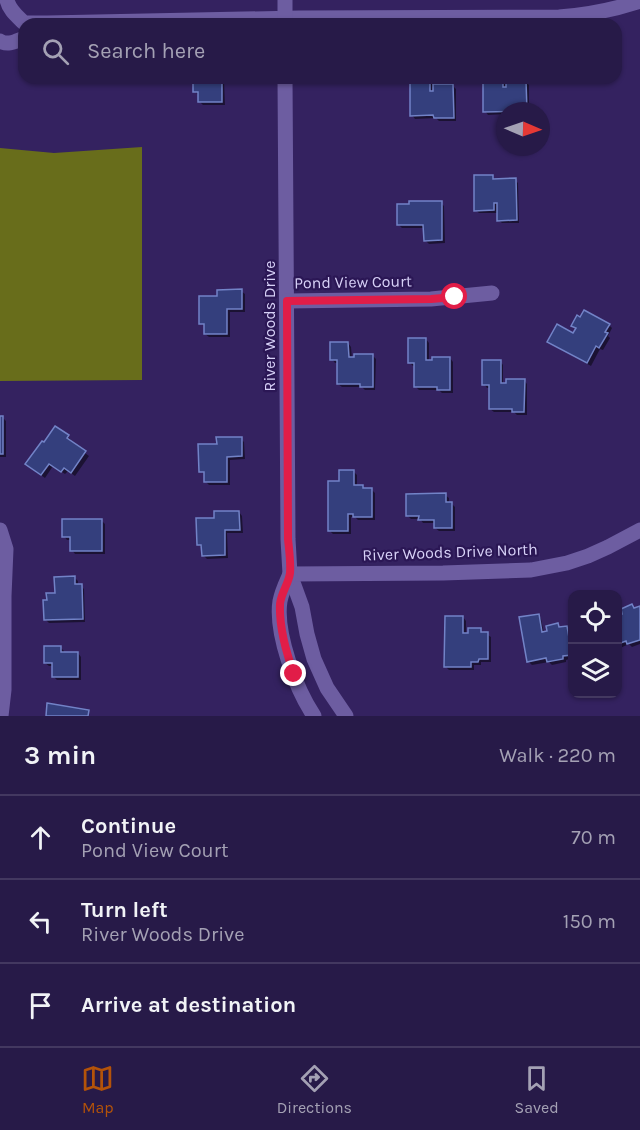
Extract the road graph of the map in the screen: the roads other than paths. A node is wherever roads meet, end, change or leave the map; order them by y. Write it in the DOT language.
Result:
graph roads {
  1 [pos="7,0"];
  2 [pos="285,0"];
  3 [pos="640,2"];
  4 [pos="19,18"];
  5 [pos="285,18"];
  6 [pos="311,18"];
  7 [pos="18,40"];
  8 [pos="0,41"];
  9 [pos="285,84"];
  10 [pos="492,293"];
  11 [pos="287,301"];
  12 [pos="0,530"];
  13 [pos="640,530"];
  14 [pos="290,574"];
  15 [pos="1,716"];
  16 [pos="314,716"];
  17 [pos="346,716"];
  1 -- 4 [label="street"];
  2 -- 5 [label="street"];
  3 -- 6 [label="street"];
  7 -- 8 [label="street"];
  9 -- 11 [label="street, River Woods Drive"];
  10 -- 11 [label="street, Pond View Court"];
  11 -- 14 [label="street, River Woods Drive"];
  12 -- 15 [label="street"];
  13 -- 14 [label="street, River Woods Drive North"];
  14 -- 16 [label="street, River Woods Drive"];
  14 -- 17 [label="street, River Woods Drive"];
}
